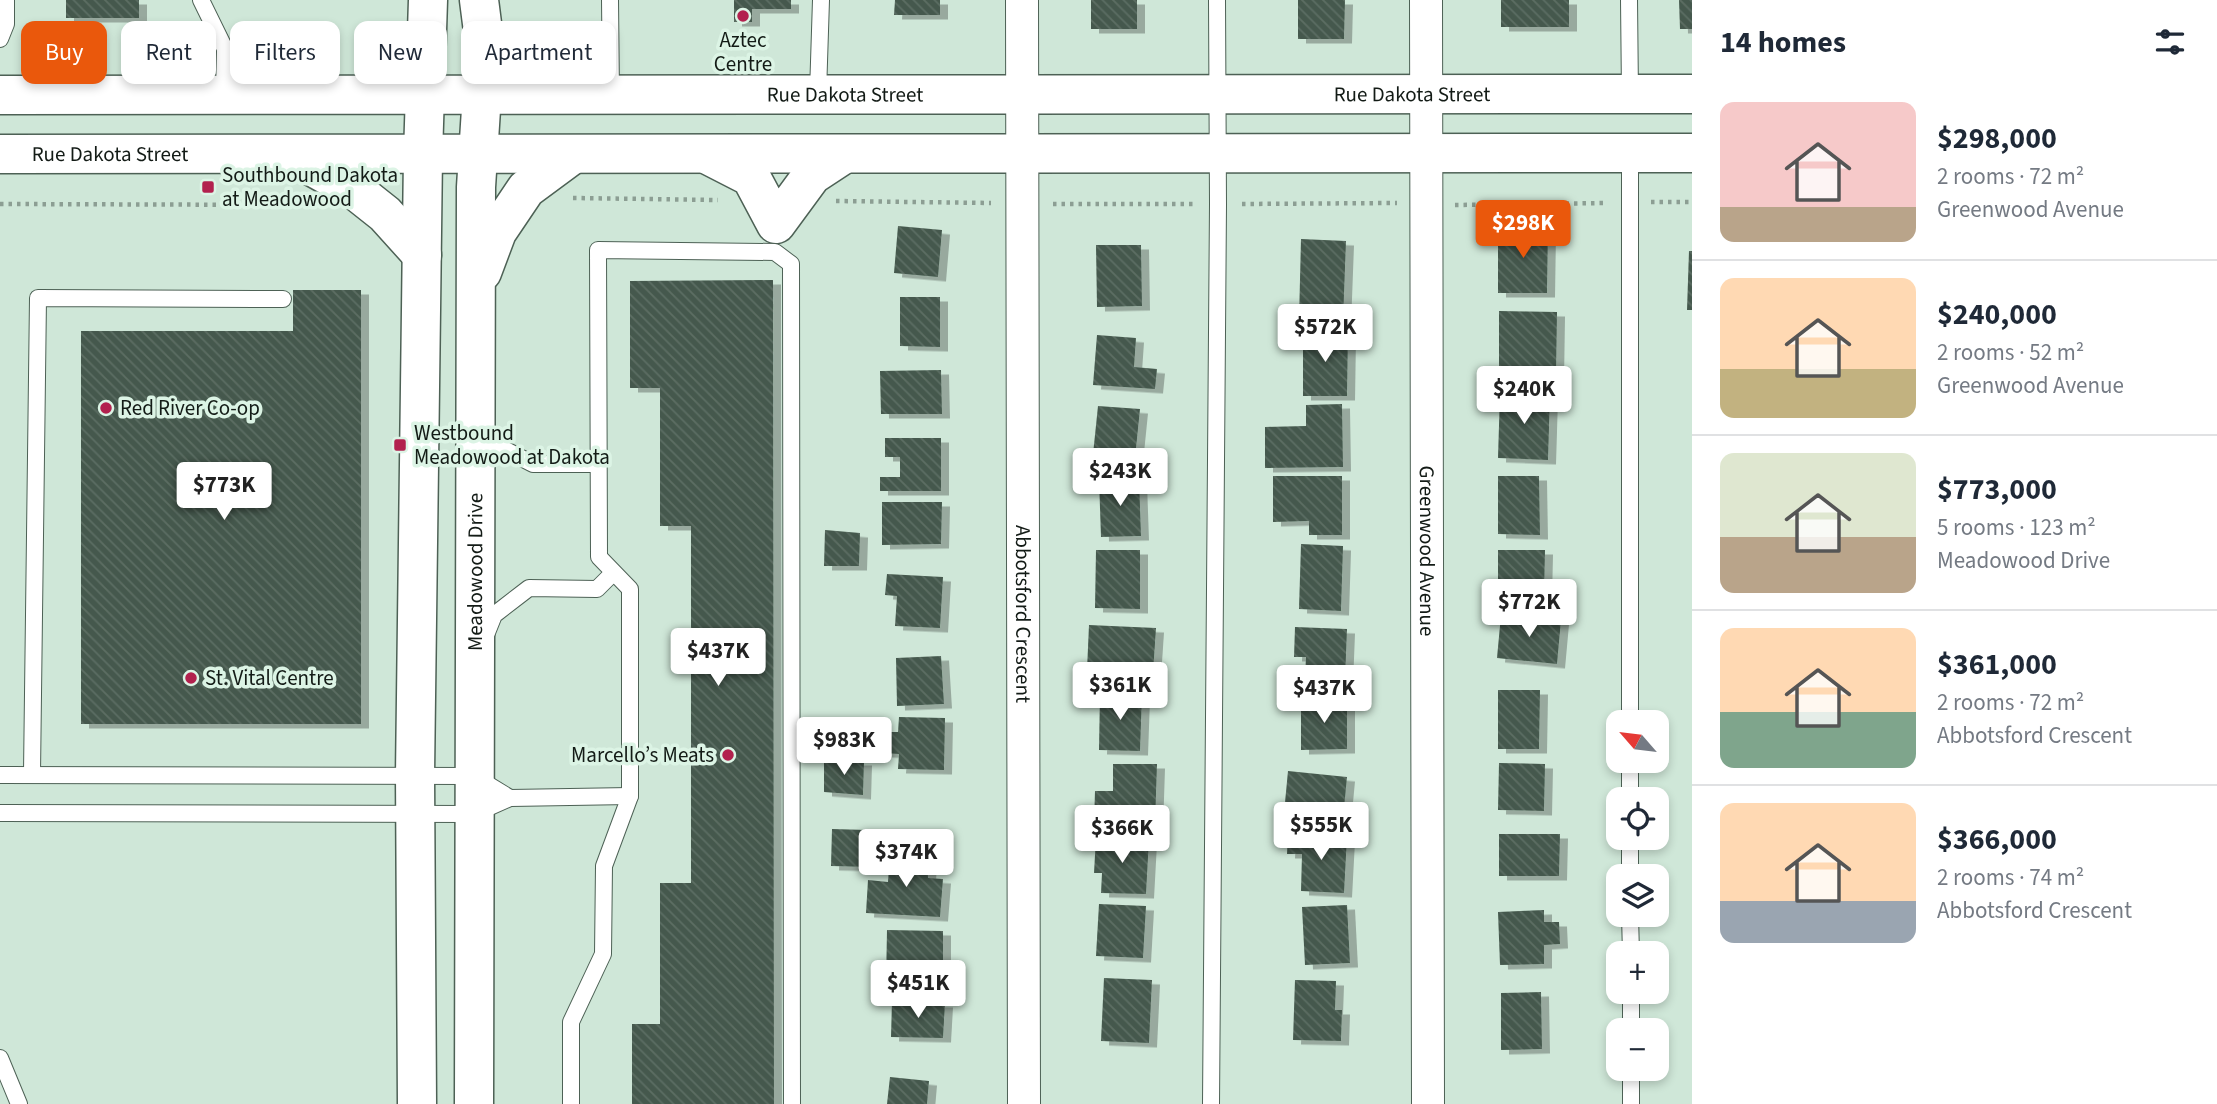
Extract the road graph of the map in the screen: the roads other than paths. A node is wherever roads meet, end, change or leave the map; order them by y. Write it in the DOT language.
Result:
graph roads {
  1 [pos="6,0"];
  2 [pos="201,0"];
  3 [pos="428,0"];
  4 [pos="480,0"];
  5 [pos="611,0"];
  6 [pos="821,0"];
  7 [pos="1022,0"];
  8 [pos="1217,0"];
  9 [pos="1426,0"];
  10 [pos="1629,0"];
  11 [pos="3,32"];
  12 [pos="818,93"];
  13 [pos="224,94"];
  14 [pos="482,94"];
  15 [pos="611,94"];
  16 [pos="1426,94"];
  17 [pos="1630,94"];
  18 [pos="1692,94"];
  19 [pos="0,95"];
  20 [pos="425,95"];
  21 [pos="1217,95"];
  22 [pos="1023,124"];
  23 [pos="1630,153"];
  24 [pos="1692,153"];
  25 [pos="0,154"];
  26 [pos="1426,154"];
  27 [pos="292,155"];
  28 [pos="423,155"];
  29 [pos="478,155"];
  30 [pos="572,155"];
  31 [pos="708,155"];
  32 [pos="844,155"];
  33 [pos="1217,155"];
  34 [pos="776,238"];
  35 [pos="422,255"];
  36 [pos="476,289"];
  37 [pos="283,299"];
  38 [pos="475,411"];
  39 [pos="599,464"];
  40 [pos="613,573"];
  41 [pos="475,660"];
  42 [pos="1630,710"];
  43 [pos="32,773"];
  44 [pos="0,775"];
  45 [pos="415,775"];
  46 [pos="474,776"];
  47 [pos="630,796"];
  48 [pos="510,798"];
  49 [pos="0,813"];
  50 [pos="415,813"];
  51 [pos="474,814"];
  52 [pos="0,1058"];
  53 [pos="1631,1081"];
  54 [pos="19,1104"];
  55 [pos="417,1104"];
  56 [pos="474,1104"];
  57 [pos="571,1104"];
  58 [pos="792,1104"];
  59 [pos="1024,1104"];
  60 [pos="1211,1104"];
  61 [pos="1428,1104"];
  62 [pos="1631,1104"];
  1 -- 11 [label="lane"];
  2 -- 13 [label="lane"];
  3 -- 20 [label="main road"];
  4 -- 14 [label="main road, Meadowood Drive"];
  5 -- 15 [label="lane"];
  6 -- 12 [label="lane"];
  7 -- 22 [label="street, Abbotsford Crescent"];
  8 -- 21 [label="lane"];
  9 -- 16 [label="street, Greenwood Avenue"];
  10 -- 17 [label="lane"];
  12 -- 15 [label="main road, Rue Dakota Street"];
  12 -- 22 [label="main road, Rue Dakota Street"];
  13 -- 19 [label="main road, Rue Dakota Street"];
  13 -- 20 [label="main road, Rue Dakota Street"];
  14 -- 15 [label="main road, Rue Dakota Street"];
  14 -- 20 [label="main road, Rue Dakota Street"];
  14 -- 29 [label="main road, Meadowood Drive"];
  16 -- 17 [label="main road, Rue Dakota Street"];
  16 -- 21 [label="main road, Rue Dakota Street"];
  16 -- 26 [label="street, Greenwood Avenue"];
  17 -- 18 [label="main road, Rue Dakota Street"];
  20 -- 28 [label="main road"];
  21 -- 22 [label="main road, Rue Dakota Street"];
  21 -- 33 [label="lane"];
  22 -- 32 [label="main road, Rue Dakota Street"];
  22 -- 33 [label="main road, Rue Dakota Street"];
  22 -- 59 [label="street, Abbotsford Crescent"];
  23 -- 24 [label="main road, Rue Dakota Street"];
  23 -- 26 [label="main road, Rue Dakota Street"];
  23 -- 42 [label="lane"];
  25 -- 27 [label="main road, Rue Dakota Street"];
  26 -- 33 [label="main road, Rue Dakota Street"];
  26 -- 61 [label="street, Greenwood Avenue"];
  27 -- 28 [label="main road, Rue Dakota Street"];
  27 -- 35 [label="main road"];
  28 -- 29 [label="main road, Rue Dakota Street"];
  28 -- 35 [label="main road"];
  29 -- 30 [label="main road, Rue Dakota Street"];
  29 -- 36 [label="main road, Meadowood Drive"];
  30 -- 31 [label="main road, Rue Dakota Street"];
  30 -- 36 [label="main road"];
  31 -- 32 [label="main road, Rue Dakota Street"];
  31 -- 34 [label="main road"];
  32 -- 34 [label="main road"];
  33 -- 60 [label="lane"];
  34 -- 39 [label="lane"];
  34 -- 58 [label="lane"];
  35 -- 45 [label="main road"];
  36 -- 38 [label="main road, Meadowood Drive"];
  37 -- 43 [label="lane"];
  38 -- 39 [label="lane"];
  38 -- 41 [label="main road, Meadowood Drive"];
  39 -- 40 [label="lane"];
  40 -- 41 [label="lane"];
  40 -- 47 [label="lane"];
  41 -- 46 [label="main road, Meadowood Drive"];
  43 -- 44 [label="lane"];
  43 -- 45 [label="lane"];
  45 -- 46 [label="lane"];
  45 -- 50 [label="main road"];
  46 -- 48 [label="lane"];
  46 -- 51 [label="main road, Meadowood Drive"];
  47 -- 48 [label="lane"];
  47 -- 57 [label="lane"];
  48 -- 51 [label="lane"];
  49 -- 50 [label="lane"];
  50 -- 51 [label="lane"];
  50 -- 55 [label="main road"];
  51 -- 56 [label="main road, Meadowood Drive"];
  52 -- 54 [label="lane"];
  53 -- 62 [label="lane"];
}
